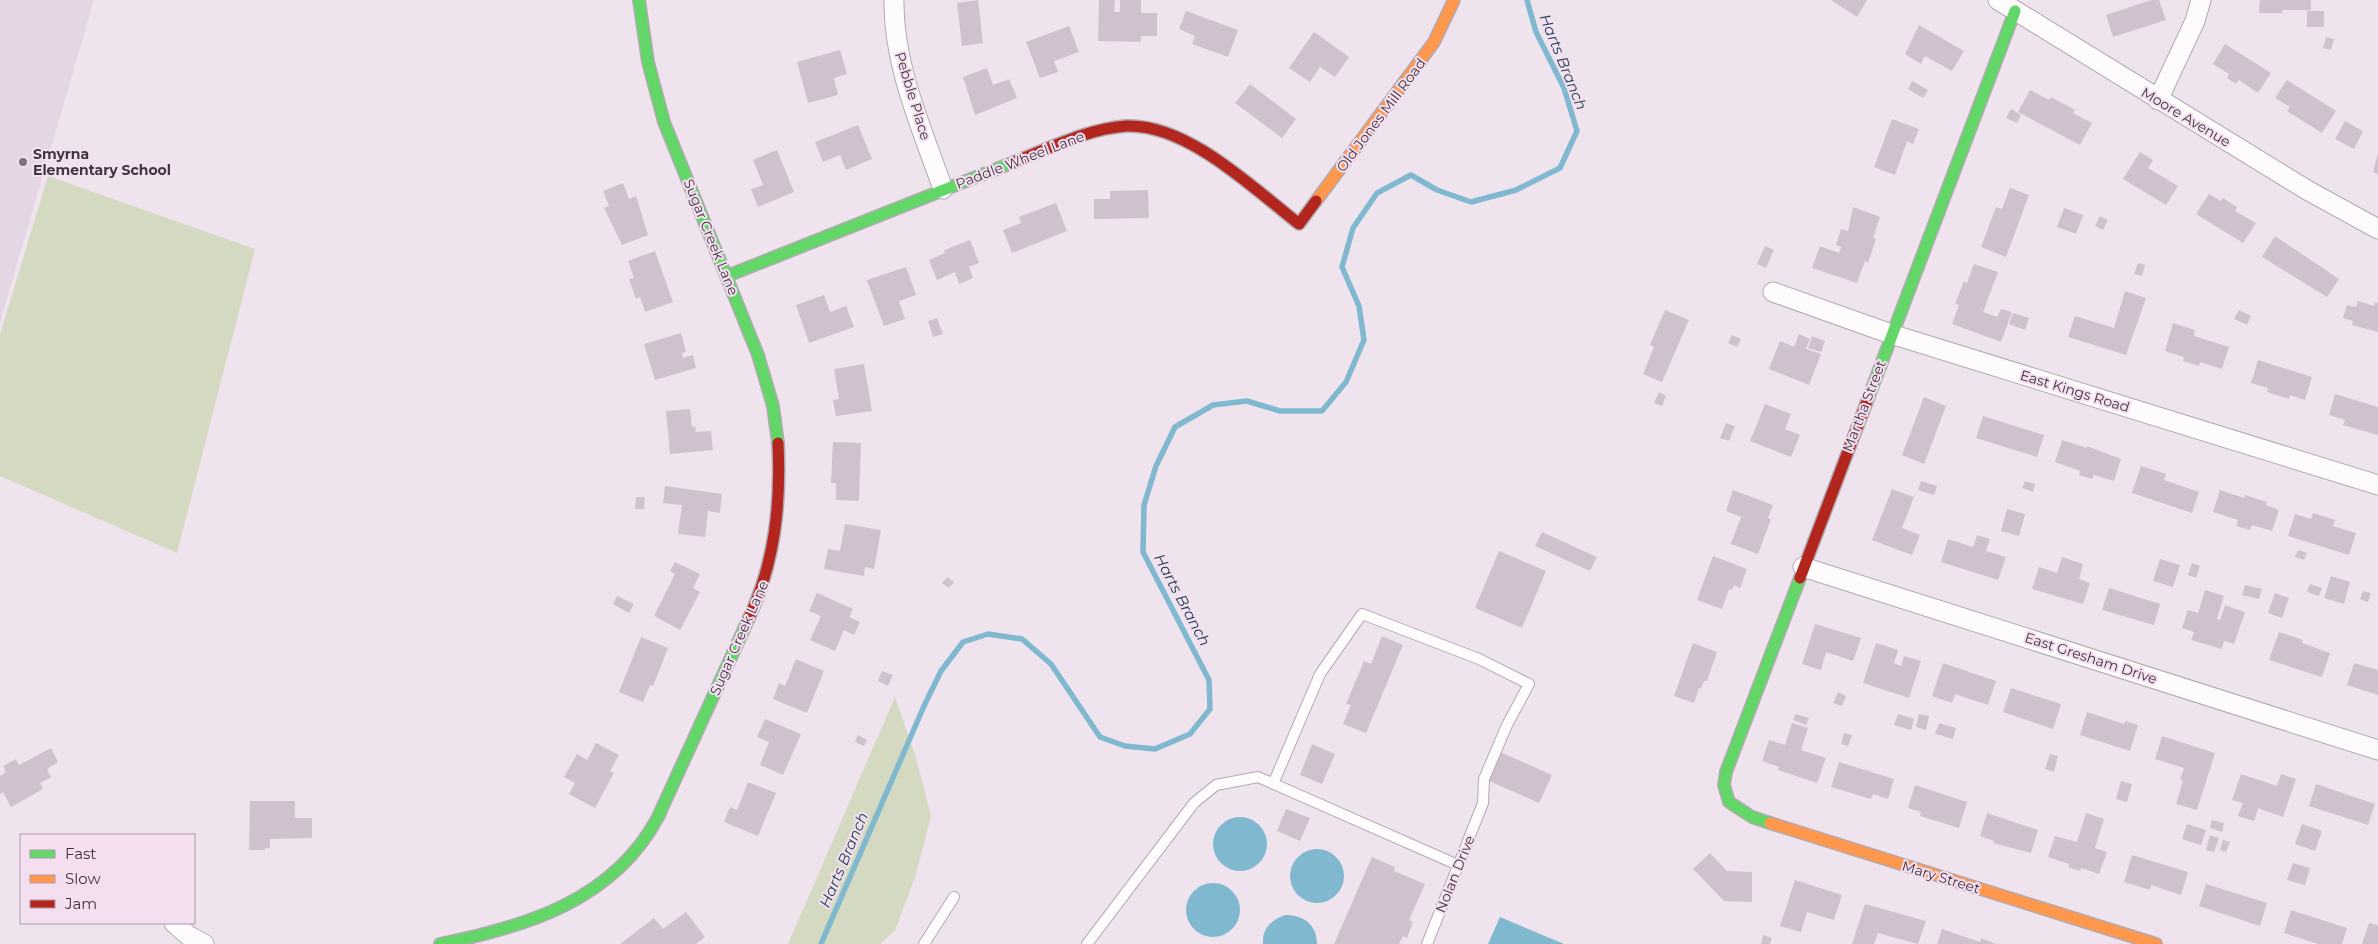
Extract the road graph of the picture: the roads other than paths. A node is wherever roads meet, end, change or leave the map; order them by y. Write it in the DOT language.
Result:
graph roads {
  1 [pos="639,0"];
  2 [pos="894,0"];
  3 [pos="1454,0"];
  4 [pos="1998,0"];
  5 [pos="2201,0"];
  6 [pos="2015,11"];
  7 [pos="2158,100"];
  8 [pos="943,189"];
  9 [pos="1300,224"];
  10 [pos="2378,229"];
  11 [pos="727,276"];
  12 [pos="1773,292"];
  13 [pos="1891,334"];
  14 [pos="2378,485"];
  15 [pos="1803,567"];
  16 [pos="2378,750"];
  17 [pos="1273,784"];
  18 [pos="1730,802"];
  19 [pos="1458,865"];
  20 [pos="954,897"];
  21 [pos="175,924"];
  22 [pos="204,944"];
  23 [pos="440,944"];
  24 [pos="924,944"];
  25 [pos="1087,944"];
  26 [pos="1427,944"];
  27 [pos="2156,944"];
  1 -- 11 [label="street, Sugar Creek Lane"];
  2 -- 8 [label="street, Pebble Place"];
  3 -- 9 [label="street, Old Jones Mill Road"];
  4 -- 6 [label="street, Moore Avenue"];
  5 -- 7 [label="street"];
  6 -- 7 [label="street, Moore Avenue"];
  6 -- 13 [label="street, Martha Street"];
  7 -- 10 [label="street, Moore Avenue"];
  8 -- 9 [label="street, Paddle Wheel Lane"];
  8 -- 11 [label="street, Paddle Wheel Lane"];
  11 -- 23 [label="street, Sugar Creek Lane"];
  12 -- 13 [label="street, East Kings Road"];
  13 -- 14 [label="street, East Kings Road"];
  13 -- 15 [label="street, Martha Street"];
  15 -- 16 [label="street, East Gresham Drive"];
  15 -- 18 [label="street, Martha Street"];
  17 -- 19 [label="lane"];
  17 -- 19 [label="lane, Nolan Drive"];
  17 -- 25 [label="lane"];
  18 -- 27 [label="street, Mary Street"];
  19 -- 26 [label="lane, Nolan Drive"];
  20 -- 24 [label="lane"];
  21 -- 22 [label="street"];
}
